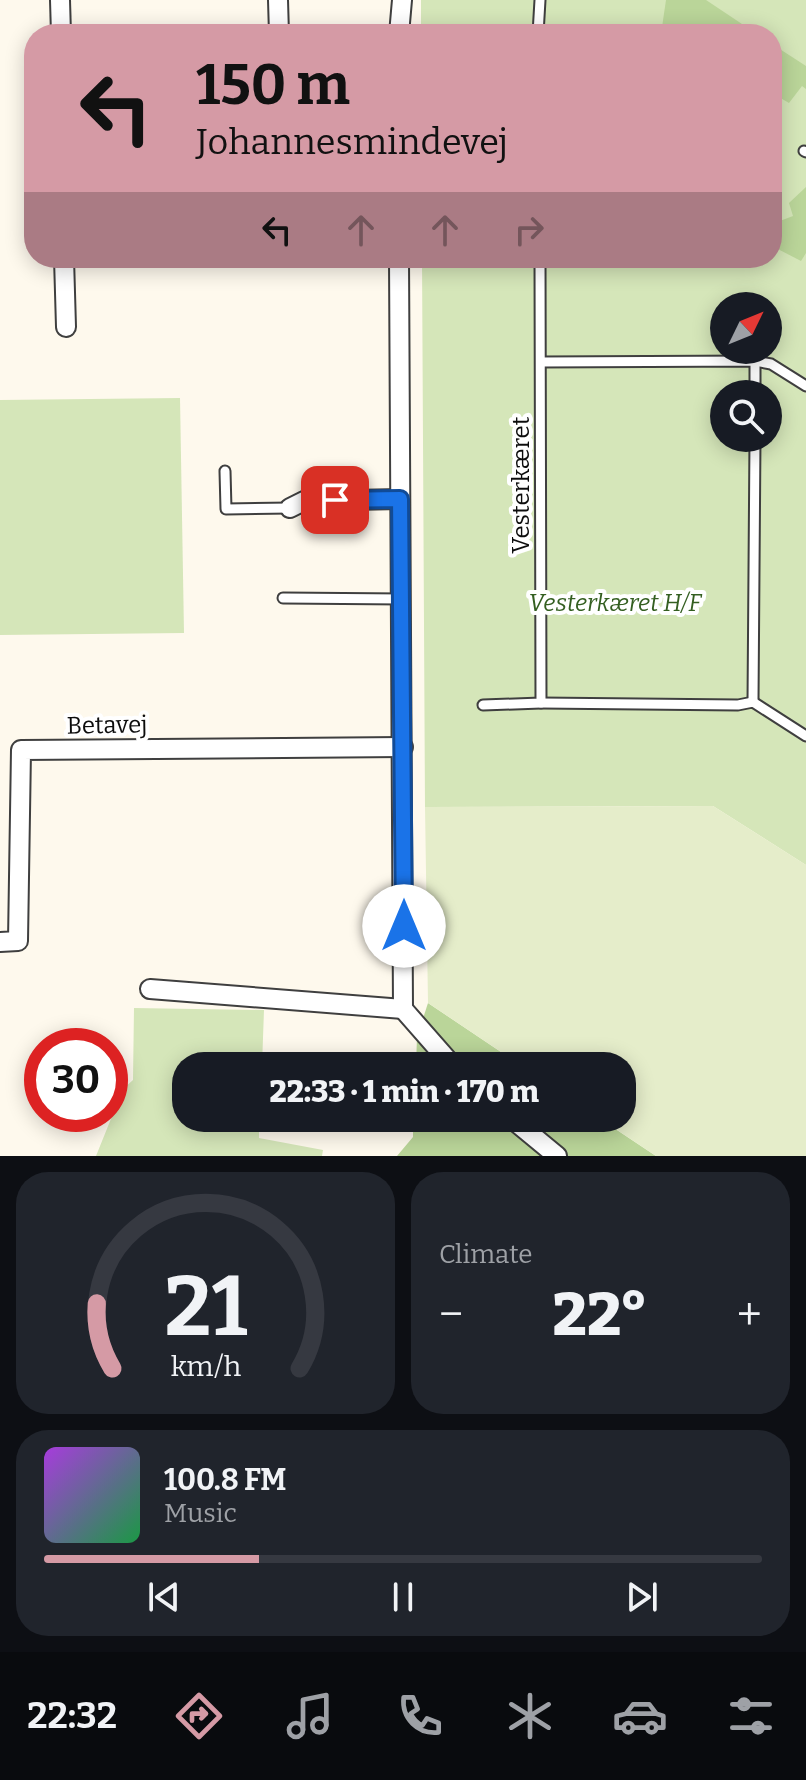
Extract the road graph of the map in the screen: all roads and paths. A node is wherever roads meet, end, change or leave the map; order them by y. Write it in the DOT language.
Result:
graph roads {
  1 [pos="60,0"];
  2 [pos="278,0"];
  3 [pos="402,0"];
  4 [pos="540,0"];
  5 [pos="61,24"];
  6 [pos="279,24"];
  7 [pos="400,24"];
  8 [pos="539,24"];
  9 [pos="64,268"];
  10 [pos="399,268"];
  11 [pos="540,268"];
  12 [pos="66,327"];
  13 [pos="710,361"];
  14 [pos="541,362"];
  15 [pos="771,364"];
  16 [pos="806,386"];
  17 [pos="755,452"];
  18 [pos="225,471"];
  19 [pos="400,499"];
  20 [pos="290,508"];
  21 [pos="283,598"];
  22 [pos="403,599"];
  23 [pos="753,702"];
  24 [pos="541,703"];
  25 [pos="483,705"];
  26 [pos="806,736"];
  27 [pos="403,747"];
  28 [pos="0,942"];
  29 [pos="150,989"];
  30 [pos="403,1009"];
  31 [pos="441,1052"];
  32 [pos="528,1132"];
  33 [pos="557,1156"];
  1 -- 5 [label="street"];
  2 -- 6 [label="street"];
  3 -- 7 [label="street"];
  4 -- 8 [label="lane"];
  9 -- 12 [label="street"];
  10 -- 19 [label="street"];
  11 -- 14 [label="lane, Vesterkæret"];
  13 -- 14 [label="lane"];
  14 -- 24 [label="lane, Vesterkæret"];
  15 -- 16 [label="lane"];
  17 -- 23 [label="lane"];
  18 -- 20 [label="lane"];
  19 -- 20 [label="street"];
  19 -- 22 [label="street"];
  21 -- 22 [label="lane"];
  22 -- 27 [label="street"];
  23 -- 24 [label="lane"];
  23 -- 26 [label="lane"];
  24 -- 25 [label="lane"];
  27 -- 28 [label="street, Betavej"];
  27 -- 30 [label="street"];
  29 -- 30 [label="street"];
  30 -- 31 [label="street"];
  32 -- 33 [label="street"];
}
